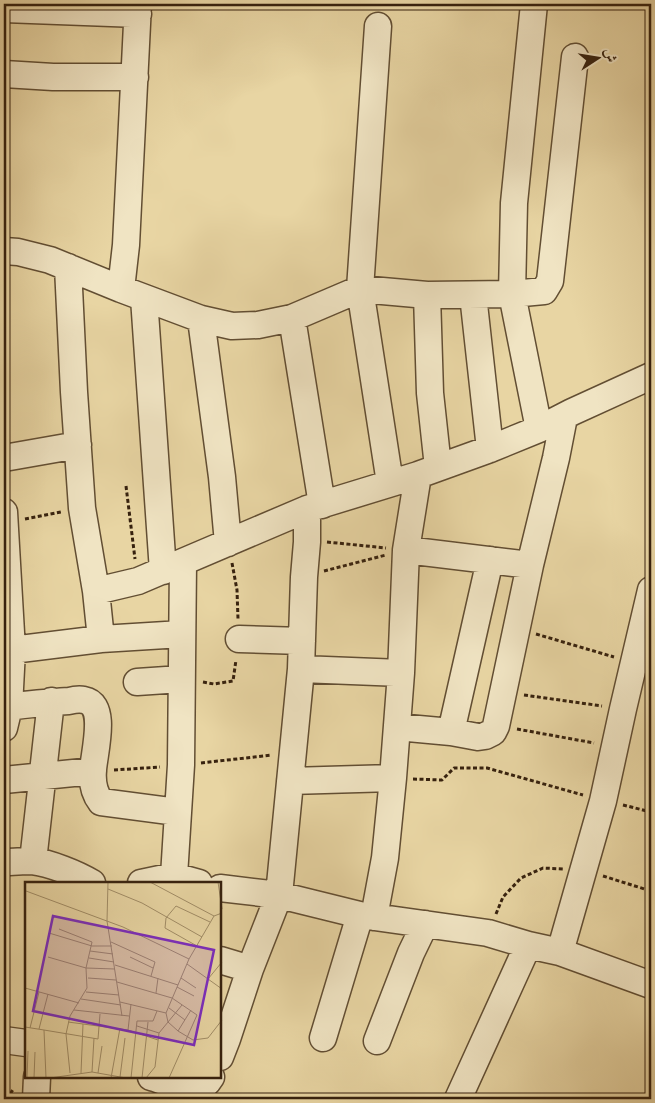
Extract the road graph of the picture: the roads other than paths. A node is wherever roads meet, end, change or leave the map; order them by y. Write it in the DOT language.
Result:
graph roads {
  1 [pos="534,4"];
  2 [pos="4,9"];
  3 [pos="138,9"];
  4 [pos="378,26"];
  5 [pos="575,57"];
  6 [pos="4,74"];
  7 [pos="135,77"];
  8 [pos="4,251"];
  9 [pos="68,268"];
  10 [pos="360,289"];
  11 [pos="132,293"];
  12 [pos="512,294"];
  13 [pos="427,295"];
  14 [pos="473,295"];
  15 [pos="292,318"];
  16 [pos="201,319"];
  17 [pos="651,376"];
  18 [pos="564,417"];
  19 [pos="539,429"];
  20 [pos="78,445"];
  21 [pos="490,449"];
  22 [pos="4,458"];
  23 [pos="428,471"];
  24 [pos="390,482"];
  25 [pos="314,507"];
  26 [pos="4,519"];
  27 [pos="228,543"];
  28 [pos="406,550"];
  29 [pos="490,560"];
  30 [pos="530,565"];
  31 [pos="173,567"];
  32 [pos="96,590"];
  33 [pos="651,590"];
  34 [pos="6,594"];
  35 [pos="476,623"];
  36 [pos="517,629"];
  37 [pos="182,634"];
  38 [pos="101,639"];
  39 [pos="239,639"];
  40 [pos="302,641"];
  41 [pos="12,650"];
  42 [pos="301,669"];
  43 [pos="401,673"];
  44 [pos="181,679"];
  45 [pos="136,682"];
  46 [pos="50,701"];
  47 [pos="6,714"];
  48 [pos="397,727"];
  49 [pos="451,732"];
  50 [pos="93,771"];
  51 [pos="41,776"];
  52 [pos="393,778"];
  53 [pos="4,780"];
  54 [pos="290,781"];
  55 [pos="177,812"];
  56 [pos="33,861"];
  57 [pos="4,862"];
  58 [pos="174,876"];
  59 [pos="90,882"];
  60 [pos="146,882"];
  61 [pos="195,882"];
  62 [pos="221,888"];
  63 [pos="279,895"];
  64 [pos="367,916"];
  65 [pos="425,924"];
  66 [pos="528,945"];
  67 [pos="560,952"];
  68 [pos="221,960"];
  69 [pos="250,969"];
  70 [pos="651,985"];
  71 [pos="322,1038"];
  72 [pos="4,1040"];
  73 [pos="377,1040"];
  74 [pos="25,1043"];
  75 [pos="222,1044"];
  76 [pos="37,1078"];
  77 [pos="154,1078"];
  78 [pos="210,1078"];
  79 [pos="36,1099"];
  80 [pos="458,1099"];
  1 -- 12 [label="street"];
  2 -- 3 [label="street"];
  3 -- 7 [label="street"];
  4 -- 10 [label="street"];
  5 -- 12 [label="street"];
  6 -- 7 [label="street"];
  7 -- 11 [label="street"];
  8 -- 9 [label="street"];
  9 -- 11 [label="street"];
  9 -- 20 [label="street"];
  10 -- 13 [label="street"];
  10 -- 15 [label="street"];
  10 -- 24 [label="street"];
  11 -- 16 [label="street"];
  11 -- 31 [label="street"];
  12 -- 14 [label="street"];
  12 -- 19 [label="street"];
  13 -- 14 [label="street"];
  13 -- 23 [label="street"];
  14 -- 21 [label="street"];
  15 -- 16 [label="street"];
  15 -- 25 [label="street"];
  16 -- 27 [label="street"];
  17 -- 18 [label="street"];
  18 -- 19 [label="street"];
  18 -- 30 [label="street"];
  19 -- 21 [label="street"];
  20 -- 22 [label="street"];
  20 -- 32 [label="street"];
  21 -- 23 [label="street"];
  23 -- 24 [label="street"];
  23 -- 28 [label="street"];
  24 -- 25 [label="street"];
  25 -- 27 [label="street"];
  25 -- 40 [label="street"];
  26 -- 34 [label="street"];
  27 -- 31 [label="street"];
  28 -- 29 [label="street"];
  28 -- 43 [label="street"];
  29 -- 30 [label="street"];
  29 -- 35 [label="street"];
  30 -- 36 [label="street"];
  31 -- 32 [label="street"];
  31 -- 37 [label="street"];
  32 -- 38 [label="street"];
  33 -- 67 [label="street"];
  34 -- 41 [label="street"];
  35 -- 36 [label="street"];
  35 -- 49 [label="street"];
  36 -- 49 [label="street"];
  37 -- 38 [label="street"];
  37 -- 44 [label="street"];
  38 -- 41 [label="street"];
  39 -- 40 [label="street"];
  40 -- 42 [label="street"];
  41 -- 47 [label="street"];
  42 -- 43 [label="street"];
  42 -- 54 [label="street"];
  43 -- 48 [label="street"];
  44 -- 45 [label="street"];
  44 -- 55 [label="street"];
  46 -- 47 [label="street"];
  46 -- 50 [label="street"];
  46 -- 51 [label="street"];
  48 -- 49 [label="street"];
  48 -- 52 [label="street"];
  50 -- 51 [label="street"];
  50 -- 55 [label="street"];
  51 -- 53 [label="street"];
  51 -- 56 [label="street"];
  52 -- 54 [label="street"];
  52 -- 64 [label="street"];
  54 -- 63 [label="street"];
  55 -- 58 [label="street"];
  56 -- 57 [label="street"];
  56 -- 59 [label="street"];
  58 -- 60 [label="street"];
  58 -- 61 [label="street"];
  62 -- 63 [label="street"];
  63 -- 64 [label="street"];
  63 -- 69 [label="street"];
  64 -- 65 [label="street"];
  64 -- 71 [label="street"];
  65 -- 66 [label="street"];
  65 -- 73 [label="street"];
  66 -- 67 [label="street"];
  66 -- 80 [label="street"];
  67 -- 70 [label="street"];
  68 -- 69 [label="street"];
  69 -- 75 [label="street"];
  72 -- 74 [label="street"];
  76 -- 79 [label="street"];
  77 -- 78 [label="street"];
}
